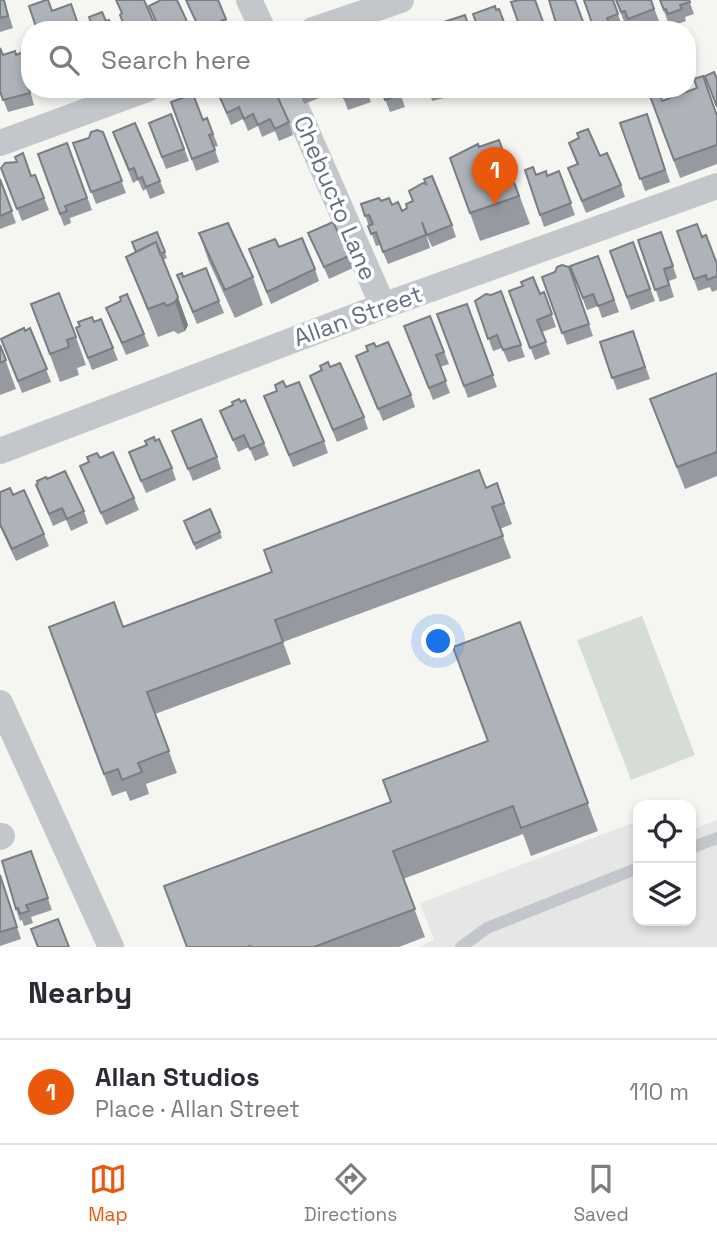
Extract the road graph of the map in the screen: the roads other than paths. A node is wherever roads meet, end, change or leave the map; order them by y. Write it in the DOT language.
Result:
graph roads {
  1 [pos="250,0"];
  2 [pos="401,0"];
  3 [pos="258,21"];
  4 [pos="339,21"];
  5 [pos="122,98"];
  6 [pos="292,98"];
  7 [pos="0,143"];
  8 [pos="717,186"];
  9 [pos="383,306"];
  10 [pos="0,451"];
  11 [pos="0,703"];
  12 [pos="717,838"];
  13 [pos="696,846"];
  14 [pos="633,871"];
  15 [pos="111,947"];
  16 [pos="461,947"];
  1 -- 3 [label="street"];
  2 -- 4 [label="street"];
  5 -- 7 [label="street"];
  6 -- 9 [label="street, Chebucto Lane"];
  8 -- 9 [label="street, Allan Street"];
  9 -- 10 [label="street, Allan Street"];
  11 -- 15 [label="street"];
  12 -- 13 [label="lane"];
  14 -- 16 [label="lane"];
}
